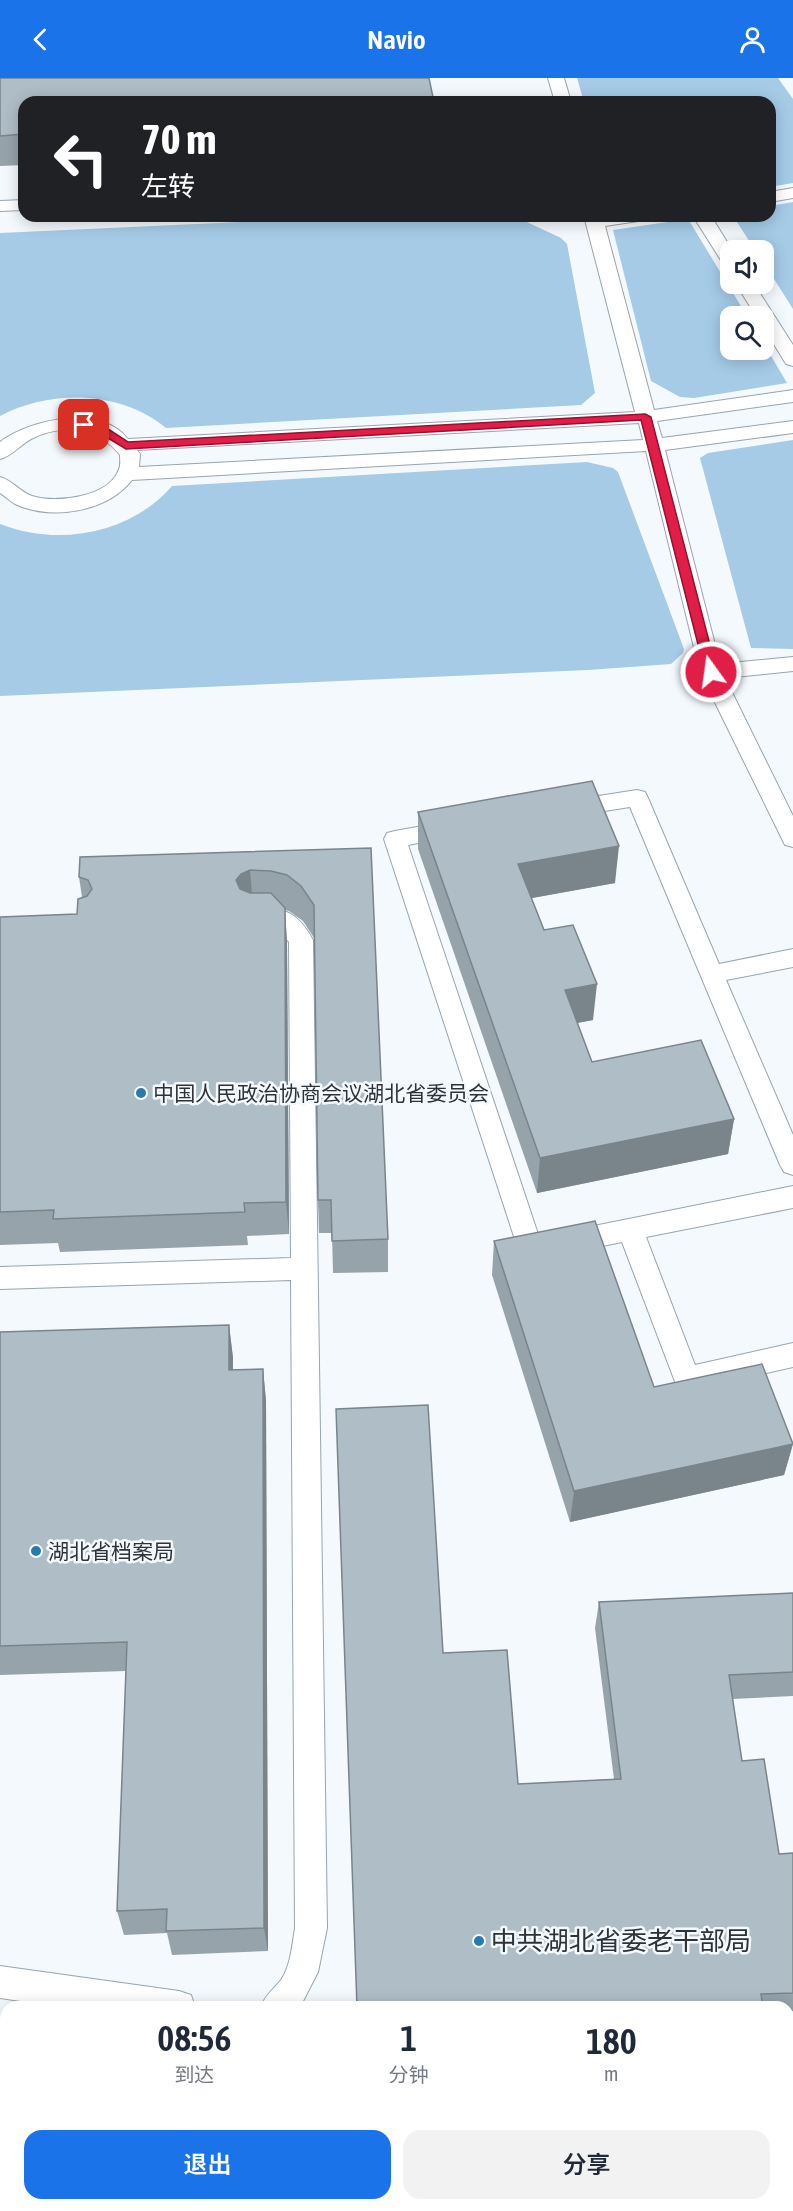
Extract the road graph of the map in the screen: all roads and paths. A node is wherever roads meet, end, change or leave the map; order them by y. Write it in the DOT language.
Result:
graph roads {
  1 [pos="556,78"];
  2 [pos="560,96"];
  3 [pos="793,193"];
  4 [pos="776,196"];
  5 [pos="18,205"];
  6 [pos="0,206"];
  7 [pos="595,222"];
  8 [pos="706,222"];
  9 [pos="720,245"];
  10 [pos="751,294"];
  11 [pos="793,360"];
  12 [pos="793,396"];
  13 [pos="645,417"];
  14 [pos="793,427"];
  15 [pos="126,445"];
  16 [pos="654,445"];
  17 [pos="0,453"];
  18 [pos="128,474"];
  19 [pos="0,483"];
  20 [pos="793,664"];
  21 [pos="711,672"];
  22 [pos="545,813"];
  23 [pos="476,825"];
  24 [pos="793,839"];
  25 [pos="253,917"];
  26 [pos="793,958"];
  27 [pos="712,974"];
  28 [pos="793,1165"];
  29 [pos="793,1197"];
  30 [pos="630,1230"];
  31 [pos="304,1269"];
  32 [pos="0,1278"];
  33 [pos="793,1355"];
  34 [pos="0,1982"];
  35 [pos="136,2001"];
  36 [pos="282,2001"];
  1 -- 2 [label="lane"];
  3 -- 4 [label="lane"];
  5 -- 6 [label="lane"];
  7 -- 13 [label="lane"];
  8 -- 9 [label="lane"];
  10 -- 11 [label="lane"];
  12 -- 13 [label="lane"];
  13 -- 15 [label="lane"];
  13 -- 16 [label="lane"];
  14 -- 16 [label="lane"];
  15 -- 17 [label="lane"];
  15 -- 18 [label="lane"];
  16 -- 18 [label="lane"];
  16 -- 21 [label="lane"];
  18 -- 19 [label="lane"];
  20 -- 21 [label="lane"];
  21 -- 24 [label="lane"];
  22 -- 27 [label="lane"];
  23 -- 30 [label="lane"];
  25 -- 31 [label="lane"];
  26 -- 27 [label="lane"];
  27 -- 28 [label="lane"];
  29 -- 30 [label="lane"];
  30 -- 33 [label="lane"];
  31 -- 32 [label="lane"];
  31 -- 36 [label="lane"];
  34 -- 35 [label="lane"];
}
